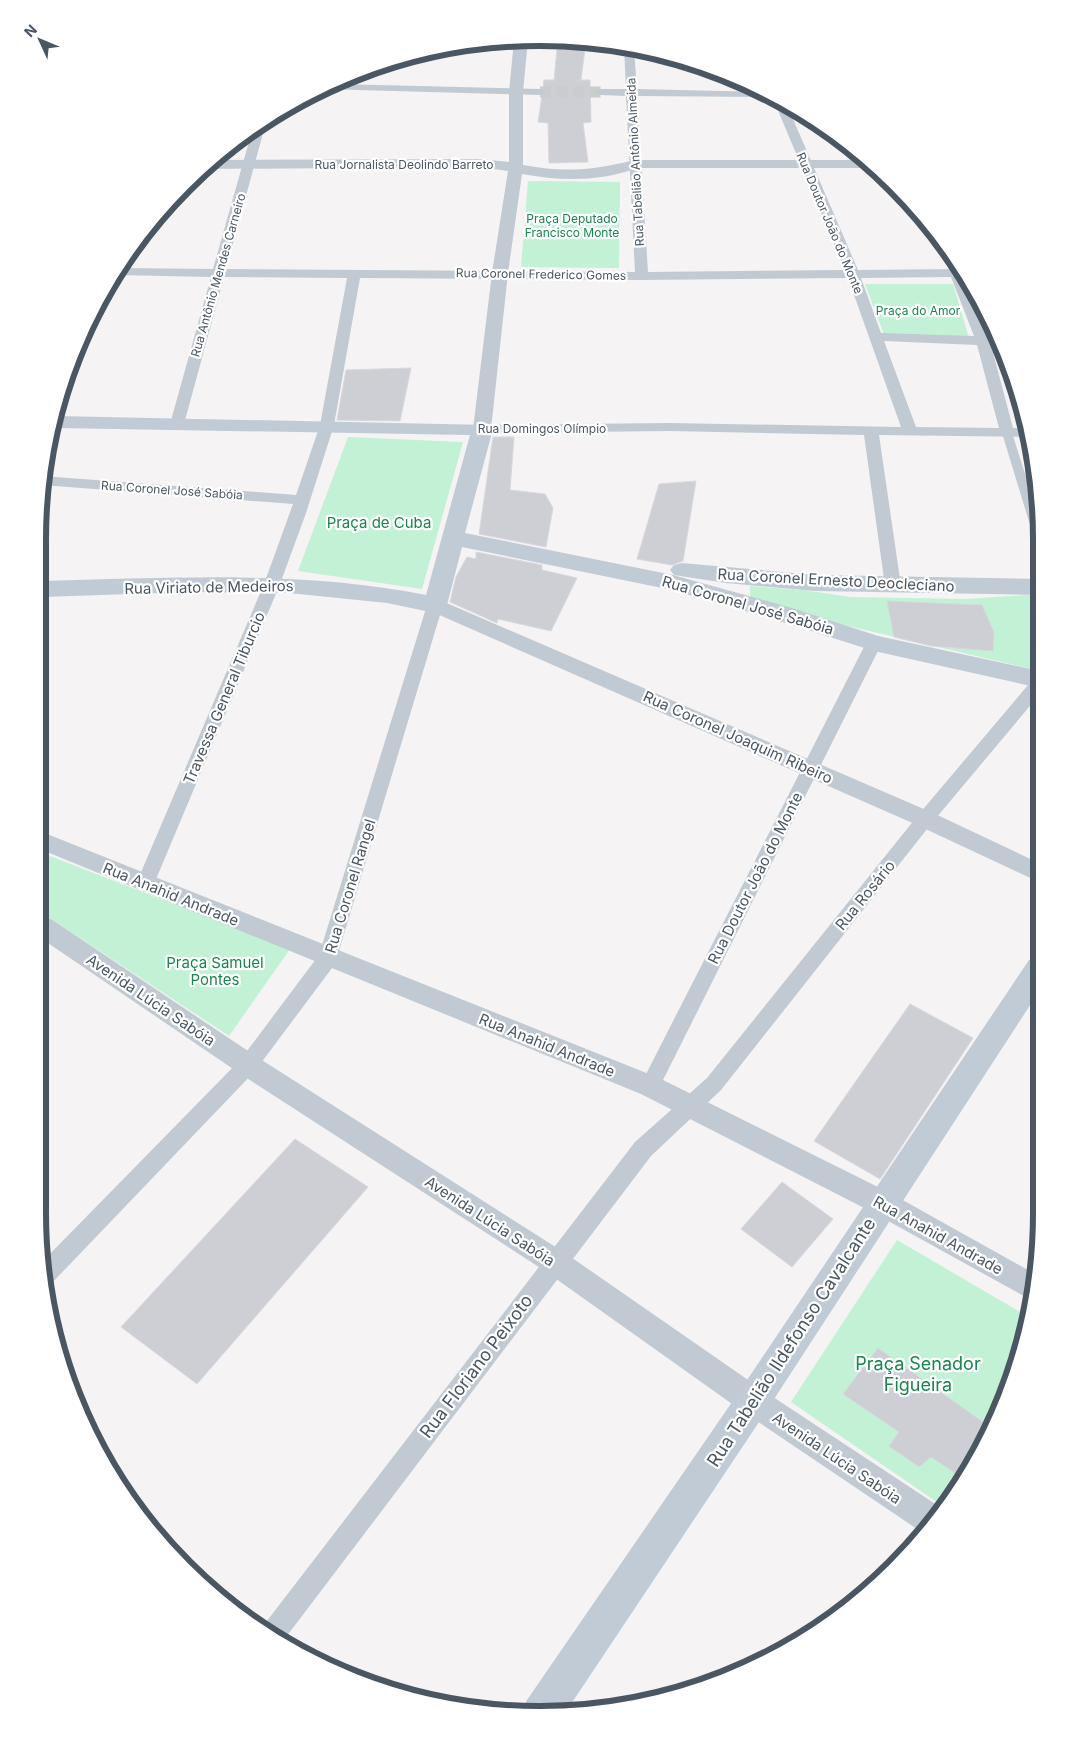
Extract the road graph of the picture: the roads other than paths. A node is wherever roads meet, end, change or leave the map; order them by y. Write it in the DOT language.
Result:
graph roads {
  1 [pos="520,47"];
  2 [pos="629,55"];
  3 [pos="343,87"];
  4 [pos="516,92"];
  5 [pos="540,92"];
  6 [pos="600,92"];
  7 [pos="630,92"];
  8 [pos="753,95"];
  9 [pos="784,111"];
  10 [pos="256,135"];
  11 [pos="635,164"];
  12 [pos="859,164"];
  13 [pos="248,165"];
  14 [pos="806,165"];
  15 [pos="218,166"];
  16 [pos="516,168"];
  17 [pos="125,272"];
  18 [pos="217,272"];
  19 [pos="354,273"];
  20 [pos="500,273"];
  21 [pos="853,273"];
  22 [pos="955,273"];
  23 [pos="642,276"];
  24 [pos="974,307"];
  25 [pos="876,337"];
  26 [pos="989,341"];
  27 [pos="61,422"];
  28 [pos="177,424"];
  29 [pos="327,425"];
  30 [pos="482,429"];
  31 [pos="872,430"];
  32 [pos="910,431"];
  33 [pos="1007,433"];
  34 [pos="1021,434"];
  35 [pos="49,481"];
  36 [pos="302,500"];
  37 [pos="1032,513"];
  38 [pos="455,531"];
  39 [pos="272,584"];
  40 [pos="893,586"];
  41 [pos="1033,587"];
  42 [pos="46,589"];
  43 [pos="435,605"];
  44 [pos="874,643"];
  45 [pos="1033,679"];
  46 [pos="1033,690"];
  47 [pos="810,769"];
  48 [pos="926,820"];
  49 [pos="46,843"];
  50 [pos="1033,870"];
  51 [pos="145,884"];
  52 [pos="46,929"];
  53 [pos="328,958"];
  54 [pos="1033,976"];
  55 [pos="248,1065"];
  56 [pos="650,1086"];
  57 [pos="689,1105"];
  58 [pos="882,1203"];
  59 [pos="555,1262"];
  60 [pos="49,1270"];
  61 [pos="1028,1284"];
  62 [pos="753,1402"];
  63 [pos="927,1518"];
  64 [pos="275,1629"];
  65 [pos="547,1706"];
  1 -- 4 [label="street"];
  2 -- 7 [label="street, Rua Tabelião Antônio Almeida"];
  3 -- 4 [label="street"];
  4 -- 5 [label="street"];
  4 -- 16 [label="street"];
  6 -- 7 [label="street"];
  7 -- 8 [label="street"];
  7 -- 11 [label="street, Rua Tabelião Antônio Almeida"];
  9 -- 14 [label="street, Rua Doutor João do Monte"];
  10 -- 13 [label="street, Rua Antônio Mendes Carneiro"];
  11 -- 14 [label="street, Rua Jornalista Deolindo Barreto"];
  11 -- 16 [label="street, Rua Jornalista Deolindo Barreto"];
  11 -- 23 [label="street, Rua Tabelião Antônio Almeida"];
  12 -- 14 [label="street, Rua Jornalista Deolindo Barreto"];
  13 -- 15 [label="street, Rua Jornalista Deolindo Barreto"];
  13 -- 16 [label="street, Rua Jornalista Deolindo Barreto"];
  13 -- 18 [label="street, Rua Antônio Mendes Carneiro"];
  14 -- 21 [label="street, Rua Doutor João do Monte"];
  16 -- 20 [label="street"];
  17 -- 18 [label="street, Rua Coronel Frederico Gomes"];
  18 -- 19 [label="street, Rua Coronel Frederico Gomes"];
  18 -- 28 [label="street, Rua Antônio Mendes Carneiro"];
  19 -- 20 [label="street, Rua Coronel Frederico Gomes"];
  19 -- 29 [label="street, Travessa General Tiburcio"];
  20 -- 23 [label="street, Rua Coronel Frederico Gomes"];
  20 -- 30 [label="street"];
  21 -- 22 [label="street, Rua Coronel Frederico Gomes"];
  21 -- 23 [label="street, Rua Coronel Frederico Gomes"];
  21 -- 25 [label="street, Rua Doutor João do Monte"];
  24 -- 26 [label="street"];
  25 -- 26 [label="street"];
  25 -- 32 [label="street, Rua Doutor João do Monte"];
  26 -- 33 [label="street"];
  27 -- 28 [label="main road, Rua Domingos Olímpio"];
  28 -- 29 [label="main road, Rua Domingos Olímpio"];
  29 -- 30 [label="main road, Rua Domingos Olímpio"];
  29 -- 36 [label="street, Travessa General Tiburcio"];
  30 -- 31 [label="street, Rua Domingos Olímpio"];
  30 -- 38 [label="main road, Rua Coronel Rangel"];
  31 -- 32 [label="street, Rua Domingos Olímpio"];
  31 -- 40 [label="street"];
  32 -- 33 [label="street, Rua Domingos Olímpio"];
  33 -- 34 [label="street, Rua Domingos Olímpio"];
  33 -- 37 [label="street"];
  35 -- 36 [label="street, Rua Coronel José Sabóia"];
  36 -- 39 [label="street, Travessa General Tiburcio"];
  38 -- 40 [label="main road, Rua Coronel Ernesto Deocleciano"];
  38 -- 43 [label="main road, Rua Coronel Rangel"];
  38 -- 44 [label="main road, Rua Coronel José Sabóia"];
  39 -- 42 [label="main road, Rua Viriato de Medeiros"];
  39 -- 43 [label="main road, Rua Viriato de Medeiros"];
  39 -- 51 [label="street, Travessa General Tiburcio"];
  40 -- 41 [label="main road, Rua Coronel Ernesto Deocleciano"];
  43 -- 47 [label="street, Rua Coronel Joaquim Ribeiro"];
  43 -- 53 [label="street, Rua Coronel Rangel"];
  44 -- 45 [label="main road, Rua Coronel José Sabóia"];
  44 -- 47 [label="street, Rua Doutor João do Monte"];
  46 -- 48 [label="street, Rua Rosário"];
  47 -- 48 [label="street, Rua Coronel Joaquim Ribeiro"];
  47 -- 56 [label="street, Rua Doutor João do Monte"];
  48 -- 50 [label="street, Rua Coronel Joaquim Ribeiro"];
  48 -- 57 [label="street, Rua Rosário"];
  49 -- 51 [label="street, Rua Anahid Andrade"];
  51 -- 53 [label="street, Rua Anahid Andrade"];
  52 -- 55 [label="street, Avenida Lúcia Sabóia"];
  53 -- 55 [label="street, Rua Coronel Rangel"];
  53 -- 56 [label="street, Rua Anahid Andrade"];
  54 -- 58 [label="main road, Rua Tabelião Ildefonso Cavalcante"];
  55 -- 59 [label="street, Avenida Lúcia Sabóia"];
  55 -- 60 [label="street, Rua Coronel Rangel"];
  56 -- 57 [label="street, Rua Anahid Andrade"];
  57 -- 58 [label="street, Rua Anahid Andrade"];
  57 -- 59 [label="street, Rua Floriano Peixoto"];
  58 -- 61 [label="street, Rua Anahid Andrade"];
  58 -- 62 [label="main road, Rua Tabelião Ildefonso Cavalcante"];
  59 -- 62 [label="street, Avenida Lúcia Sabóia"];
  59 -- 64 [label="street, Rua Floriano Peixoto"];
  62 -- 63 [label="street, Avenida Lúcia Sabóia"];
  62 -- 65 [label="main road, Rua Tabelião Ildefonso Cavalcante"];
}
